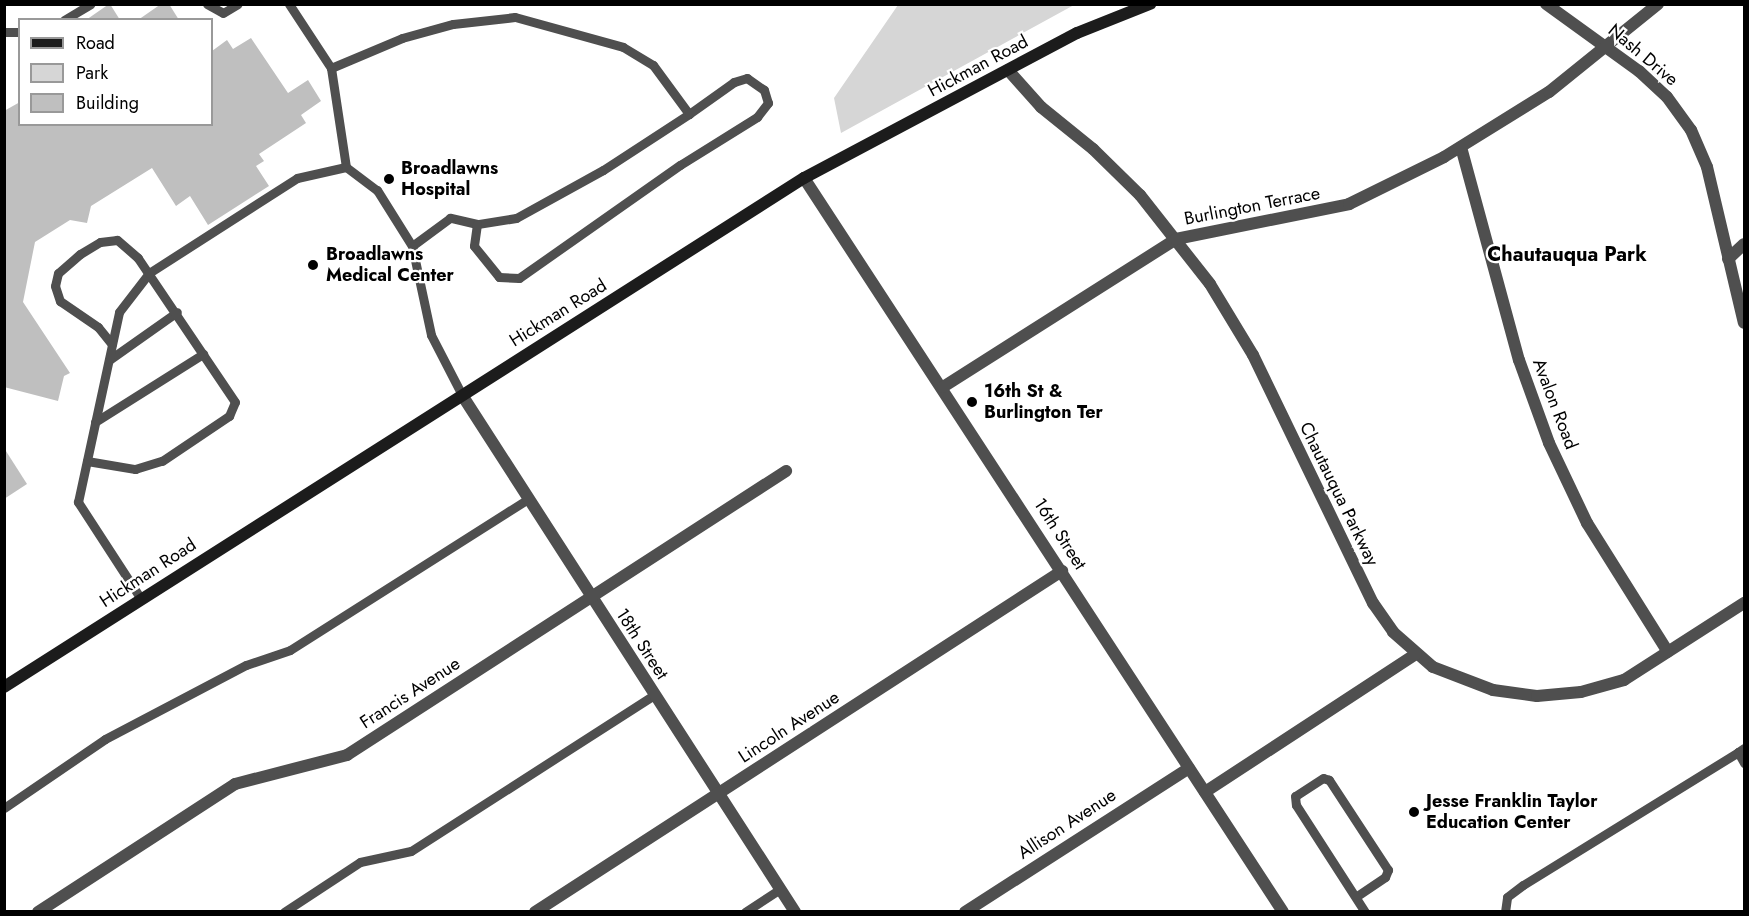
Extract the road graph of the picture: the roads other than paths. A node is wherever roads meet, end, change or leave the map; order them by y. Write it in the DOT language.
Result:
graph roads {
  1 [pos="91,4"];
  2 [pos="207,4"];
  3 [pos="238,4"];
  4 [pos="289,4"];
  5 [pos="1150,4"];
  6 [pos="1546,4"];
  7 [pos="1658,4"];
  8 [pos="66,18"];
  9 [pos="1607,48"];
  10 [pos="330,68"];
  11 [pos="1008,70"];
  12 [pos="688,114"];
  13 [pos="1461,147"];
  14 [pos="346,167"];
  15 [pos="804,178"];
  16 [pos="477,224"];
  17 [pos="1176,239"];
  18 [pos="1744,244"];
  19 [pos="412,246"];
  20 [pos="1728,260"];
  21 [pos="149,273"];
  22 [pos="177,312"];
  23 [pos="1744,323"];
  24 [pos="112,345"];
  25 [pos="203,354"];
  26 [pos="109,360"];
  27 [pos="943,387"];
  28 [pos="462,395"];
  29 [pos="95,422"];
  30 [pos="87,461"];
  31 [pos="786,471"];
  32 [pos="526,500"];
  33 [pos="1062,571"];
  34 [pos="591,598"];
  35 [pos="141,599"];
  36 [pos="1744,603"];
  37 [pos="1668,652"];
  38 [pos="1416,654"];
  39 [pos="4,687"];
  40 [pos="654,695"];
  41 [pos="1741,750"];
  42 [pos="1744,763"];
  43 [pos="1189,768"];
  44 [pos="1205,792"];
  45 [pos="718,794"];
  46 [pos="4,808"];
  47 [pos="780,889"];
  48 [pos="1357,896"];
  49 [pos="38,912"];
  50 [pos="284,912"];
  51 [pos="535,912"];
  52 [pos="745,912"];
  53 [pos="795,912"];
  54 [pos="965,912"];
  55 [pos="1283,912"];
  56 [pos="1365,912"];
  57 [pos="1505,912"];
  1 -- 8 [label="lane"];
  2 -- 3 [label="lane"];
  4 -- 10 [label="lane"];
  5 -- 11 [label="main road, Hickman Road"];
  6 -- 9 [label="street, Nash Drive"];
  7 -- 9 [label="street, Burlington Terrace"];
  9 -- 13 [label="street, Burlington Terrace"];
  9 -- 20 [label="street, Nash Drive"];
  10 -- 12 [label="lane"];
  10 -- 14 [label="lane"];
  11 -- 15 [label="main road, Hickman Road"];
  11 -- 17 [label="street, Chautauqua Parkway"];
  12 -- 16 [label="lane"];
  12 -- 16 [label="lane"];
  13 -- 17 [label="street, Burlington Terrace"];
  13 -- 37 [label="street, Avalon Road"];
  14 -- 19 [label="lane"];
  14 -- 21 [label="lane"];
  15 -- 27 [label="street, 16th Street"];
  15 -- 28 [label="main road, Hickman Road"];
  16 -- 19 [label="lane"];
  17 -- 27 [label="street, Burlington Terrace"];
  17 -- 38 [label="street, Chautauqua Parkway"];
  18 -- 20 [label="street"];
  19 -- 28 [label="lane"];
  20 -- 23 [label="street, Nash Drive"];
  21 -- 22 [label="lane"];
  21 -- 24 [label="lane"];
  21 -- 24 [label="lane"];
  22 -- 25 [label="lane"];
  22 -- 26 [label="lane"];
  24 -- 26 [label="lane"];
  25 -- 29 [label="lane"];
  25 -- 30 [label="lane"];
  26 -- 29 [label="lane"];
  27 -- 33 [label="street, 16th Street"];
  28 -- 32 [label="street, 18th Street"];
  28 -- 35 [label="main road, Hickman Road"];
  29 -- 30 [label="lane"];
  30 -- 35 [label="lane"];
  31 -- 34 [label="street, Francis Avenue"];
  32 -- 34 [label="street, 18th Street"];
  32 -- 46 [label="lane"];
  33 -- 43 [label="street, 16th Street"];
  33 -- 45 [label="street, Lincoln Avenue"];
  34 -- 40 [label="street, 18th Street"];
  34 -- 49 [label="street, Francis Avenue"];
  35 -- 39 [label="main road, Hickman Road"];
  36 -- 37 [label="street, Chautauqua Parkway"];
  37 -- 38 [label="street, Chautauqua Parkway"];
  38 -- 44 [label="street"];
  40 -- 45 [label="street, 18th Street"];
  40 -- 50 [label="lane"];
  41 -- 42 [label="lane"];
  41 -- 57 [label="lane"];
  43 -- 44 [label="street, 16th Street"];
  43 -- 54 [label="street, Allison Avenue"];
  44 -- 55 [label="street, 16th Street"];
  45 -- 47 [label="street, 18th Street"];
  45 -- 51 [label="street, Lincoln Avenue"];
  47 -- 52 [label="lane"];
  47 -- 53 [label="street, 18th Street"];
  48 -- 48 [label="lane"];
  48 -- 56 [label="lane"];
}
